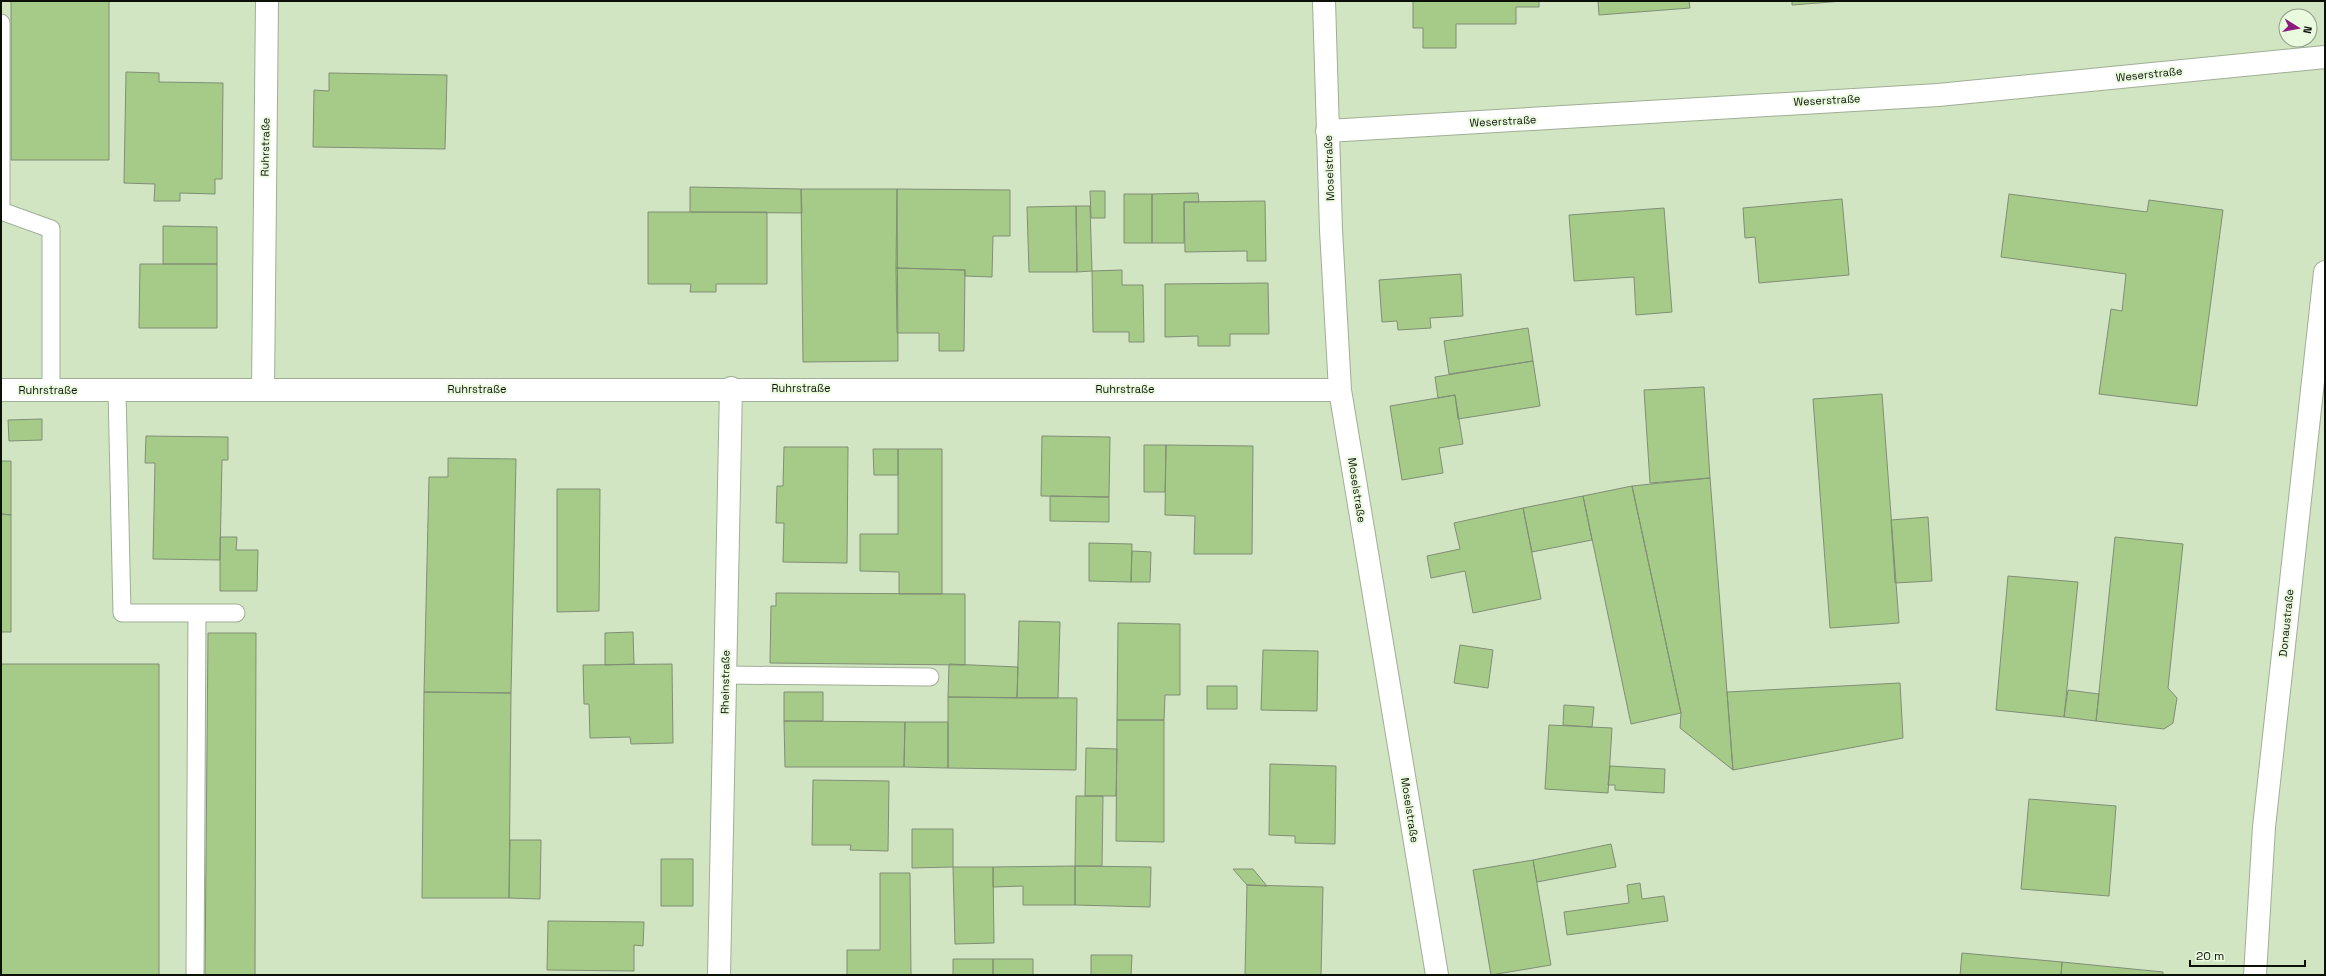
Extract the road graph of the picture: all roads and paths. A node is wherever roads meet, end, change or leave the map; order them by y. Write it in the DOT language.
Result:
graph roads {
  1 [pos="267,1"];
  2 [pos="1324,1"];
  3 [pos="1,22"];
  4 [pos="2325,57"];
  5 [pos="1327,131"];
  6 [pos="2325,272"];
  7 [pos="731,388"];
  8 [pos="1,390"];
  9 [pos="51,390"];
  10 [pos="117,390"];
  11 [pos="263,390"];
  12 [pos="1340,390"];
  13 [pos="197,613"];
  14 [pos="236,613"];
  15 [pos="725,675"];
  16 [pos="930,677"];
  17 [pos="195,975"];
  18 [pos="719,975"];
  19 [pos="1437,975"];
  20 [pos="2255,975"];
  1 -- 11 [label="street, Ruhrstraße"];
  2 -- 5 [label="street, Moselstraße"];
  3 -- 9 [label="lane"];
  4 -- 5 [label="street, Weserstraße"];
  5 -- 12 [label="street, Moselstraße"];
  6 -- 20 [label="street, Donaustraße"];
  7 -- 11 [label="street, Ruhrstraße"];
  7 -- 12 [label="street, Ruhrstraße"];
  7 -- 15 [label="street, Rheinstraße"];
  8 -- 9 [label="street, Ruhrstraße"];
  9 -- 10 [label="street, Ruhrstraße"];
  10 -- 11 [label="street, Ruhrstraße"];
  10 -- 13 [label="lane"];
  12 -- 19 [label="street, Moselstraße"];
  13 -- 14 [label="lane"];
  13 -- 17 [label="lane"];
  15 -- 16 [label="lane"];
  15 -- 18 [label="street, Rheinstraße"];
}
